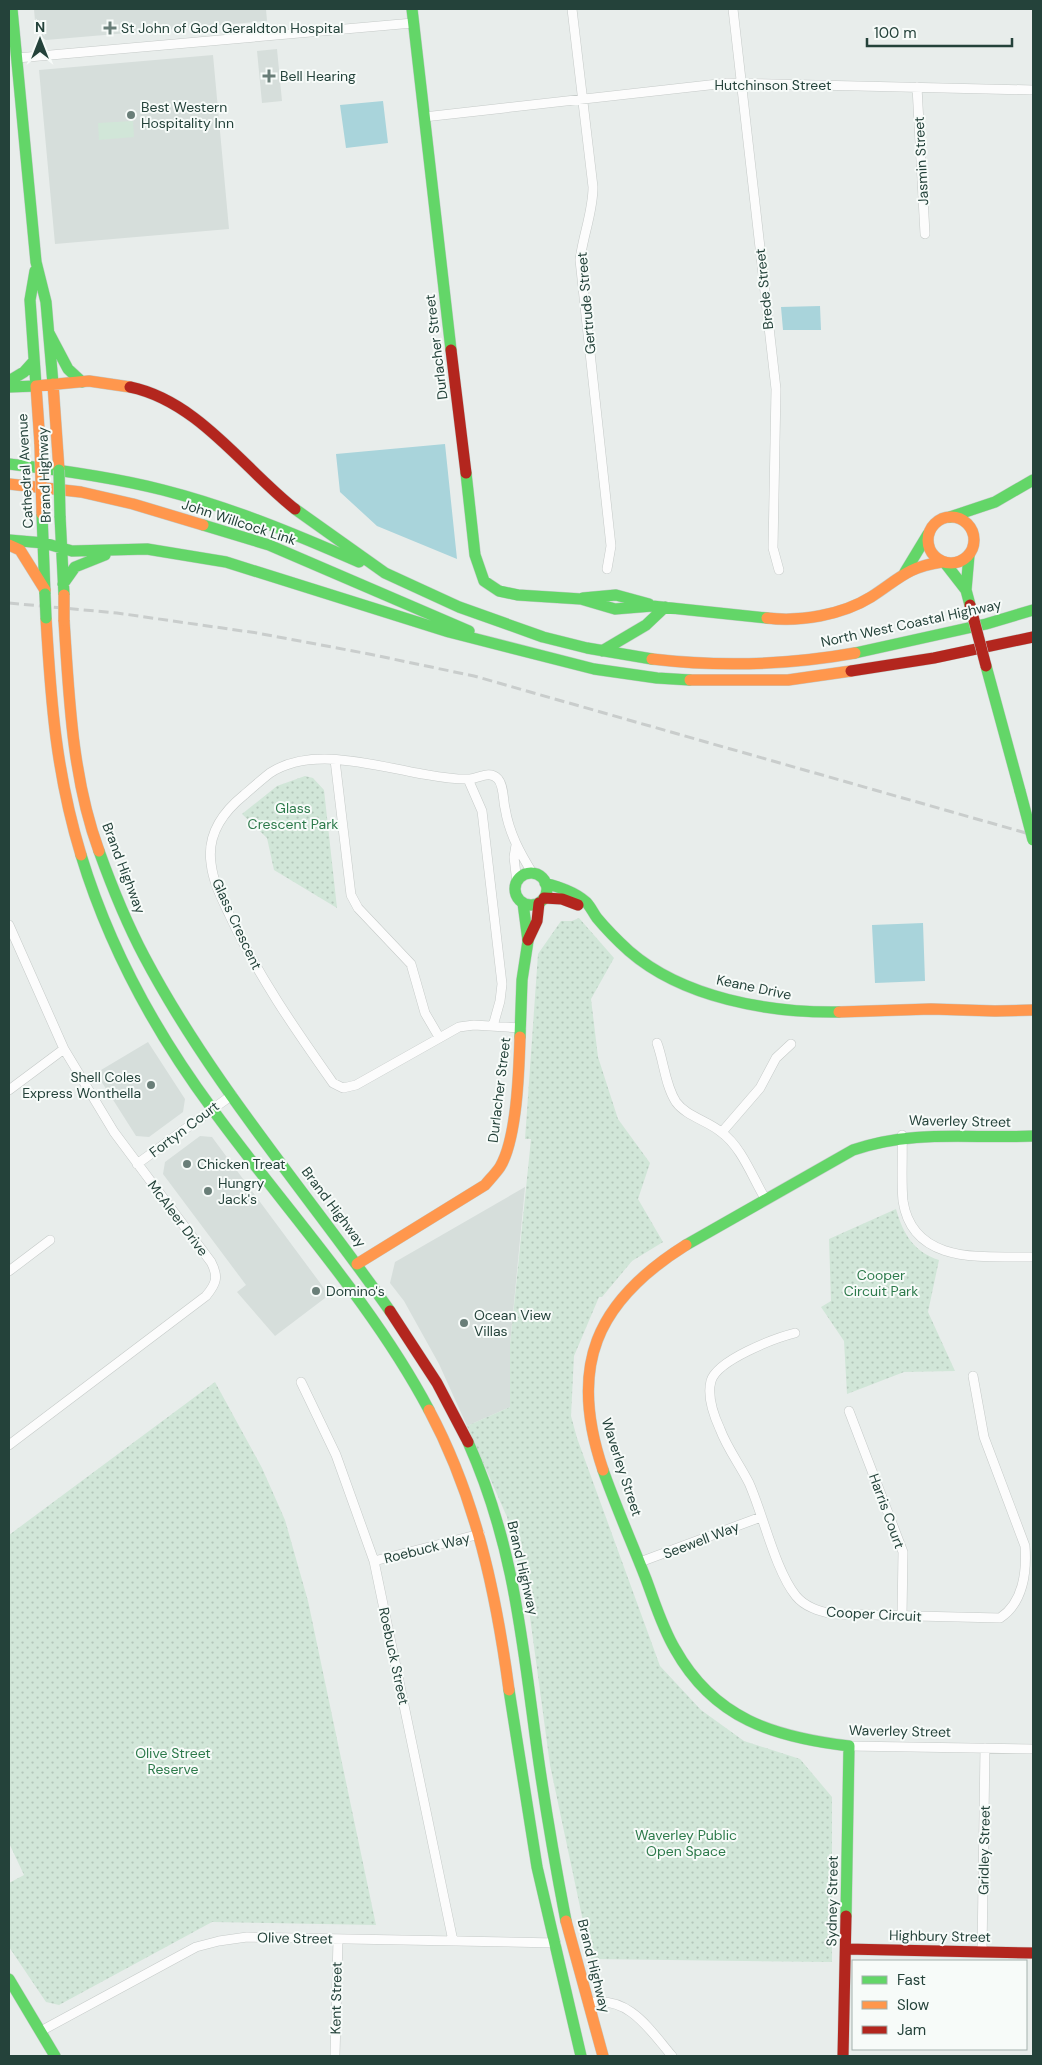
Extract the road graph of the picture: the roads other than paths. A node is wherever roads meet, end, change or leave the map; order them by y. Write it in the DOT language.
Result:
graph roads {
  1 [pos="12,9"];
  2 [pos="412,9"];
  3 [pos="572,9"];
  4 [pos="733,9"];
  5 [pos="414,23"];
  6 [pos="16,58"];
  7 [pos="741,83"];
  8 [pos="917,87"];
  9 [pos="1033,90"];
  10 [pos="582,100"];
  11 [pos="424,117"];
  12 [pos="925,234"];
  13 [pos="36,262"];
  14 [pos="49,333"];
  15 [pos="34,360"];
  16 [pos="9,381"];
  17 [pos="82,382"];
  18 [pos="53,384"];
  19 [pos="36,386"];
  20 [pos="9,387"];
  21 [pos="9,464"];
  22 [pos="1033,480"];
  23 [pos="9,484"];
  24 [pos="950,517"];
  25 [pos="930,531"];
  26 [pos="9,540"];
  27 [pos="44,543"];
  28 [pos="9,545"];
  29 [pos="62,549"];
  30 [pos="116,551"];
  31 [pos="969,555"];
  32 [pos="944,562"];
  33 [pos="607,570"];
  34 [pos="779,570"];
  35 [pos="905,572"];
  36 [pos="388,575"];
  37 [pos="63,590"];
  38 [pos="966,590"];
  39 [pos="45,592"];
  40 [pos="665,607"];
  41 [pos="1033,610"];
  42 [pos="1033,638"];
  43 [pos="505,645"];
  44 [pos="602,651"];
  45 [pos="335,760"];
  46 [pos="468,779"];
  47 [pos="1033,840"];
  48 [pos="516,845"];
  49 [pos="533,874"];
  50 [pos="517,883"];
  51 [pos="545,883"];
  52 [pos="541,900"];
  53 [pos="524,903"];
  54 [pos="592,912"];
  55 [pos="9,925"];
  56 [pos="528,941"];
  57 [pos="1033,1010"];
  58 [pos="997,1012"];
  59 [pos="1033,1020"];
  60 [pos="493,1026"];
  61 [pos="521,1028"];
  62 [pos="438,1037"];
  63 [pos="657,1043"];
  64 [pos="791,1044"];
  65 [pos="64,1049"];
  66 [pos="9,1090"];
  67 [pos="232,1095"];
  68 [pos="212,1108"];
  69 [pos="722,1132"];
  70 [pos="902,1135"];
  71 [pos="1033,1136"];
  72 [pos="137,1164"];
  73 [pos="766,1200"];
  74 [pos="50,1240"];
  75 [pos="1033,1256"];
  76 [pos="357,1264"];
  77 [pos="9,1271"];
  78 [pos="339,1275"];
  79 [pos="795,1333"];
  80 [pos="973,1376"];
  81 [pos="301,1382"];
  82 [pos="849,1411"];
  83 [pos="9,1445"];
  84 [pos="761,1517"];
  85 [pos="480,1534"];
  86 [pos="374,1561"];
  87 [pos="640,1562"];
  88 [pos="902,1616"];
  89 [pos="850,1746"];
  90 [pos="986,1748"];
  91 [pos="1033,1749"];
  92 [pos="338,1939"];
  93 [pos="453,1941"];
  94 [pos="552,1943"];
  95 [pos="572,1943"];
  96 [pos="846,1949"];
  97 [pos="982,1952"];
  98 [pos="1033,1953"];
  99 [pos="9,1979"];
  100 [pos="588,2003"];
  101 [pos="41,2031"];
  102 [pos="56,2056"];
  103 [pos="335,2056"];
  104 [pos="581,2056"];
  105 [pos="603,2056"];
  106 [pos="672,2056"];
  107 [pos="844,2056"];
  1 -- 6 [label="main road, Cathedral Avenue"];
  2 -- 5 [label="main road, Durlacher Street"];
  3 -- 10 [label="street, Gertrude Street"];
  4 -- 7 [label="street, Brede Street"];
  5 -- 6 [label="street"];
  5 -- 11 [label="main road, Durlacher Street"];
  6 -- 13 [label="main road, Cathedral Avenue"];
  7 -- 8 [label="street, Hutchinson Street"];
  7 -- 10 [label="street, Hutchinson Street"];
  7 -- 34 [label="street, Brede Street"];
  8 -- 9 [label="street, Hutchinson Street"];
  8 -- 12 [label="street, Jasmin Street"];
  10 -- 11 [label="street, Hutchinson Street"];
  10 -- 33 [label="street, Gertrude Street"];
  11 -- 40 [label="main road, Durlacher Street"];
  13 -- 14 [label="main road, Cathedral Avenue"];
  13 -- 15 [label="main road, Cathedral Avenue"];
  14 -- 17 [label="main road"];
  14 -- 18 [label="main road, Cathedral Avenue"];
  15 -- 16 [label="main road"];
  15 -- 19 [label="main road, Cathedral Avenue"];
  17 -- 18 [label="main road"];
  17 -- 36 [label="main road"];
  18 -- 19 [label="main road"];
  18 -- 29 [label="main road, Brand Highway, bridge"];
  19 -- 20 [label="main road"];
  19 -- 27 [label="main road, Cathedral Avenue, bridge"];
  21 -- 36 [label="main road, John Willcock Link"];
  22 -- 24 [label="main road"];
  23 -- 43 [label="main road, John Willcock Link"];
  24 -- 25 [label="main road"];
  24 -- 31 [label="main road"];
  25 -- 32 [label="main road"];
  25 -- 35 [label="main road, Durlacher Street"];
  26 -- 27 [label="main road"];
  27 -- 29 [label="main road"];
  27 -- 39 [label="main road, Cathedral Avenue"];
  28 -- 39 [label="main road"];
  29 -- 30 [label="main road"];
  29 -- 37 [label="main road, Brand Highway"];
  30 -- 37 [label="main road"];
  30 -- 43 [label="main road"];
  31 -- 32 [label="main road"];
  31 -- 38 [label="main road"];
  32 -- 35 [label="main road, Durlacher Street"];
  32 -- 38 [label="main road"];
  35 -- 40 [label="main road, Durlacher Street"];
  36 -- 44 [label="main road, North West Coastal Highway"];
  37 -- 67 [label="main road, Brand Highway, bridge"];
  38 -- 47 [label="main road, bridge"];
  39 -- 68 [label="main road, Cathedral Avenue, bridge"];
  40 -- 44 [label="main road"];
  41 -- 44 [label="main road, North West Coastal Highway"];
  42 -- 43 [label="main road"];
  45 -- 46 [label="street, Glass Crescent"];
  45 -- 62 [label="street"];
  45 -- 62 [label="street, Glass Crescent"];
  46 -- 48 [label="street, Glass Crescent"];
  46 -- 60 [label="street, Durlacher Street"];
  48 -- 49 [label="street"];
  48 -- 50 [label="street"];
  49 -- 50 [label="main road"];
  49 -- 51 [label="main road"];
  50 -- 53 [label="main road"];
  51 -- 52 [label="main road"];
  51 -- 54 [label="main road, Keane Drive"];
  52 -- 53 [label="main road"];
  52 -- 54 [label="main road, Keane Drive"];
  52 -- 56 [label="main road, Durlacher Street"];
  53 -- 56 [label="main road, Durlacher Street"];
  54 -- 58 [label="main road, Keane Drive"];
  55 -- 65 [label="street, McAleer Drive"];
  56 -- 61 [label="main road, Durlacher Street"];
  57 -- 58 [label="main road, Keane Drive"];
  58 -- 59 [label="main road, Keane Drive"];
  60 -- 61 [label="street, Glass Crescent"];
  60 -- 62 [label="street, Glass Crescent"];
  61 -- 76 [label="main road, Durlacher Street"];
  63 -- 69 [label="street"];
  64 -- 69 [label="street"];
  65 -- 66 [label="street"];
  65 -- 72 [label="street, McAleer Drive"];
  67 -- 68 [label="street, Fortyn Court"];
  67 -- 76 [label="main road, Brand Highway"];
  68 -- 72 [label="street, Fortyn Court"];
  68 -- 78 [label="main road"];
  69 -- 73 [label="street"];
  70 -- 71 [label="main road, Waverley Street"];
  70 -- 73 [label="main road, Waverley Street"];
  70 -- 75 [label="street"];
  72 -- 83 [label="street, McAleer Drive"];
  73 -- 87 [label="main road, Waverley Street"];
  74 -- 77 [label="street"];
  76 -- 78 [label="street, Durlacher Street"];
  76 -- 95 [label="main road, Brand Highway"];
  78 -- 85 [label="main road"];
  79 -- 84 [label="street, Cooper Circuit"];
  80 -- 88 [label="street, Cooper Circuit"];
  81 -- 86 [label="street, Roebuck Street"];
  82 -- 88 [label="street, Harris Court"];
  84 -- 87 [label="street, Seewell Way"];
  84 -- 88 [label="street, Cooper Circuit"];
  85 -- 86 [label="street, Roebuck Way"];
  85 -- 94 [label="main road"];
  86 -- 93 [label="street, Roebuck Street"];
  87 -- 89 [label="main road, Waverley Street"];
  89 -- 90 [label="street, Waverley Street"];
  89 -- 96 [label="main road, Sydney Street"];
  90 -- 91 [label="street, Waverley Street"];
  90 -- 97 [label="street, Gridley Street"];
  92 -- 93 [label="street, Olive Street"];
  92 -- 101 [label="street, Olive Street"];
  92 -- 103 [label="street, Kent Street"];
  93 -- 94 [label="street, Olive Street"];
  94 -- 95 [label="street, Olive Street"];
  94 -- 104 [label="main road"];
  95 -- 100 [label="main road, Brand Highway"];
  96 -- 97 [label="main road, Highbury Street"];
  96 -- 107 [label="main road, Sydney Street"];
  97 -- 98 [label="main road, Highbury Street"];
  99 -- 101 [label="main road"];
  100 -- 105 [label="main road, Brand Highway"];
  100 -- 106 [label="street"];
  101 -- 102 [label="main road"];
}
